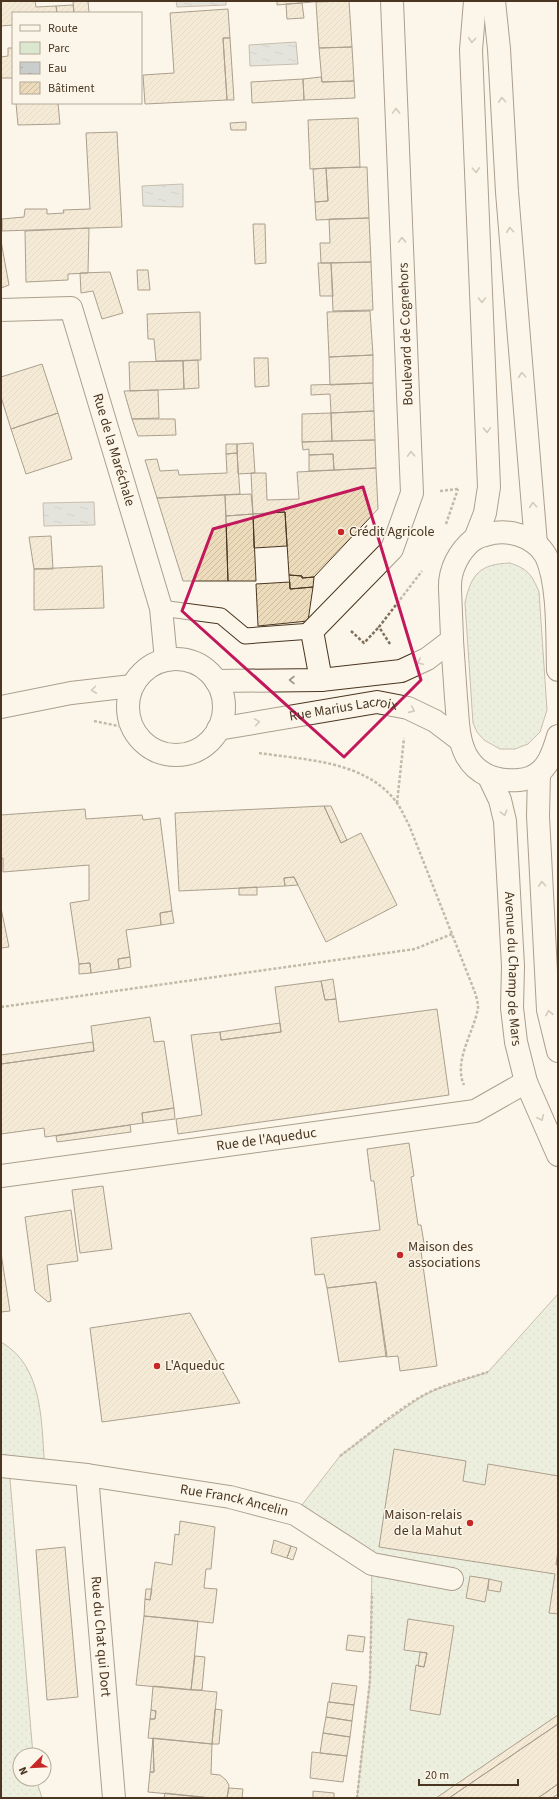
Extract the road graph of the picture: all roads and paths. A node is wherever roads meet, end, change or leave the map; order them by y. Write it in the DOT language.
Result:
graph roads {
  1 [pos="392,1"];
  2 [pos="475,1"];
  3 [pos="494,1"];
  4 [pos="1,310"];
  5 [pos="475,539"];
  6 [pos="536,544"];
  7 [pos="557,587"];
  8 [pos="161,608"];
  9 [pos="312,631"];
  10 [pos="452,640"];
  11 [pos="166,660"];
  12 [pos="558,670"];
  13 [pos="216,680"];
  14 [pos="321,680"];
  15 [pos="132,686"];
  16 [pos="1,707"];
  17 [pos="218,729"];
  18 [pos="558,736"];
  19 [pos="460,740"];
  20 [pos="255,752"];
  21 [pos="539,774"];
  22 [pos="489,777"];
  23 [pos="452,934"];
  24 [pos="1,1007"];
  25 [pos="558,1051"];
  26 [pos="526,1082"];
  27 [pos="475,1111"];
  28 [pos="558,1154"];
  29 [pos="1,1176"];
  30 [pos="488,1372"];
  31 [pos="340,1456"];
  32 [pos="1,1466"];
  33 [pos="87,1475"];
  34 [pos="372,1564"];
  35 [pos="452,1579"];
  36 [pos="114,1798"];
  37 [pos="357,1798"];
  9 -- 1 [label="main road, Boulevard de Cognehors, one-way"];
  2 -- 5 [label="main road, one-way"];
  6 -- 3 [label="main road, one-way"];
  4 -- 8 [label="main road, Rue de la Maréchale"];
  5 -- 6 [label="main road"];
  5 -- 10 [label="main road"];
  6 -- 7 [label="main road"];
  7 -- 12 [label="main road"];
  8 -- 9 [label="lane"];
  8 -- 11 [label="main road, Rue de la Maréchale"];
  9 -- 14 [label="main road"];
  10 -- 14 [label="main road, one-way"];
  10 -- 19 [label="main road"];
  11 -- 13 [label="main road"];
  11 -- 15 [label="main road"];
  14 -- 13 [label="main road, one-way"];
  13 -- 17 [label="main road"];
  15 -- 16 [label="main road, one-way"];
  15 -- 17 [label="main road"];
  17 -- 19 [label="main road, Rue Marius Lacroix, one-way"];
  18 -- 21 [label="main road"];
  19 -- 22 [label="main road"];
  20 -- 23 [label="path"];
  21 -- 22 [label="main road"];
  25 -- 21 [label="main road, one-way"];
  22 -- 26 [label="main road, Avenue du Champ de Mars, one-way"];
  23 -- 24 [label="path"];
  23 -- 27 [label="path"];
  26 -- 27 [label="main road, Rue de l'Aqueduc"];
  26 -- 28 [label="main road, Avenue du Champ de Mars, one-way"];
  27 -- 29 [label="main road, Rue de l'Aqueduc"];
  30 -- 31 [label="path"];
  32 -- 33 [label="main road, Rue Franck Ancelin"];
  33 -- 34 [label="main road, Rue Franck Ancelin"];
  33 -- 36 [label="main road, Rue du Chat qui Dort"];
  34 -- 35 [label="main road, Rue Franck Ancelin"];
  34 -- 37 [label="path"];
}
